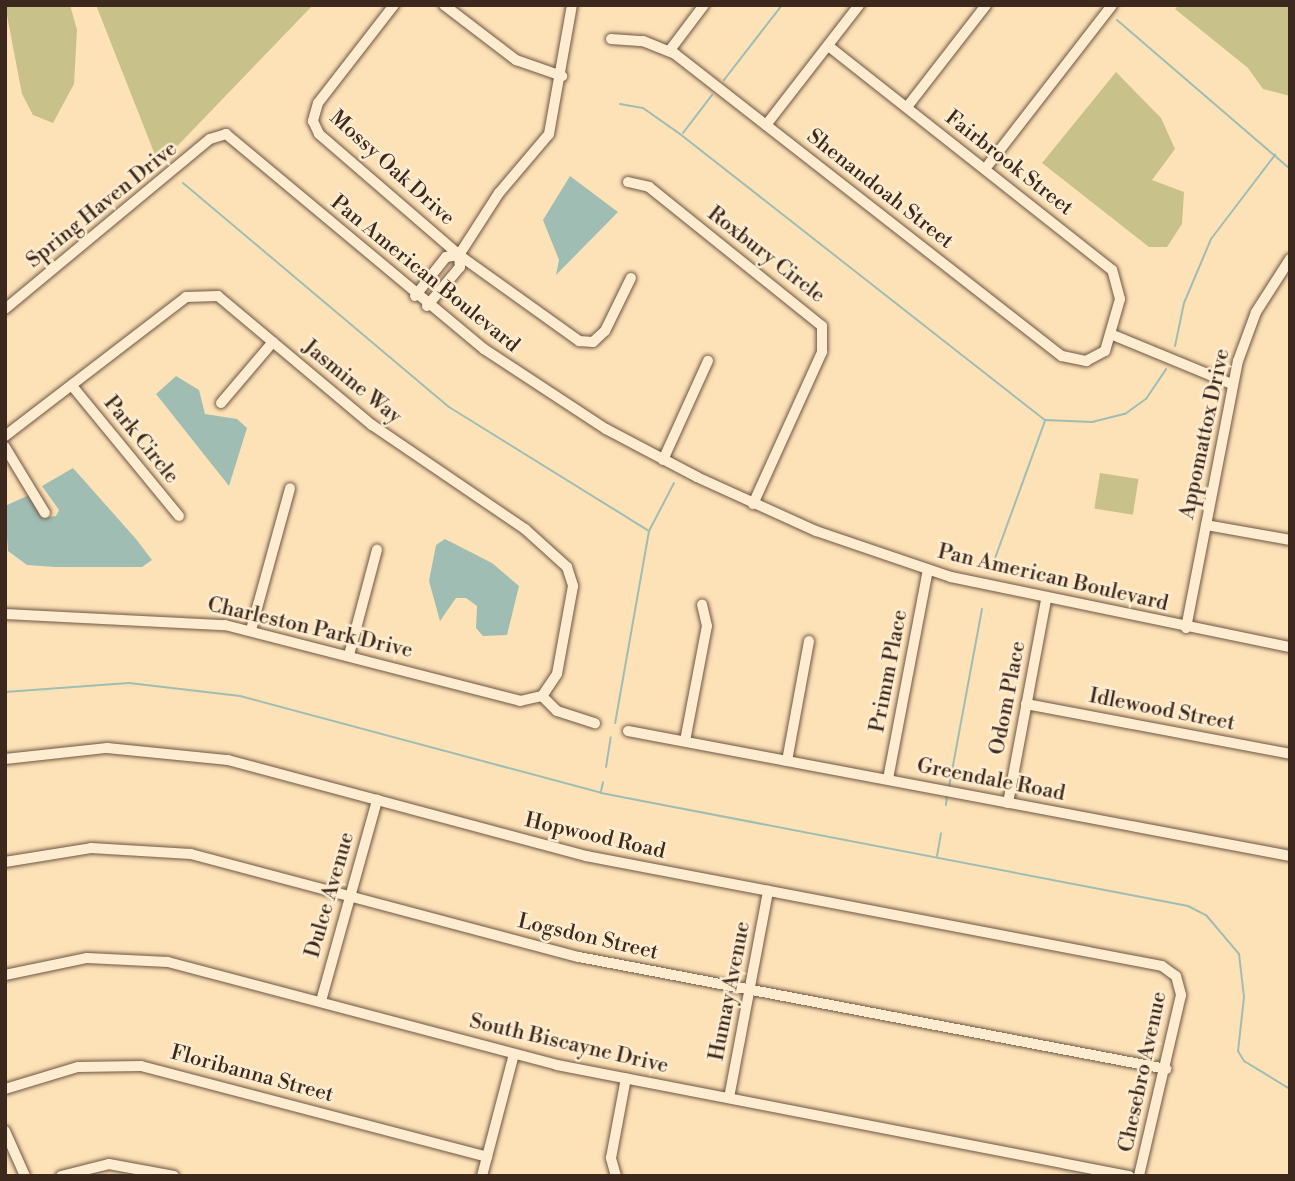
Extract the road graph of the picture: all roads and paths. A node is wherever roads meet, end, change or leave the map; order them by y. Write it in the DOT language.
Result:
graph roads {
  1 [pos="394,5"];
  2 [pos="444,5"];
  3 [pos="572,5"];
  4 [pos="704,5"];
  5 [pos="859,5"];
  6 [pos="986,5"];
  7 [pos="1112,5"];
  8 [pos="611,39"];
  9 [pos="828,46"];
  10 [pos="670,50"];
  11 [pos="562,76"];
  12 [pos="907,107"];
  13 [pos="766,125"];
  14 [pos="223,134"];
  15 [pos="985,169"];
  16 [pos="628,182"];
  17 [pos="459,255"];
  18 [pos="1290,259"];
  19 [pos="631,278"];
  20 [pos="415,296"];
  21 [pos="428,306"];
  22 [pos="5,309"];
  23 [pos="1113,335"];
  24 [pos="273,342"];
  25 [pos="708,360"];
  26 [pos="1232,384"];
  27 [pos="73,387"];
  28 [pos="221,402"];
  29 [pos="5,436"];
  30 [pos="5,447"];
  31 [pos="663,460"];
  32 [pos="290,488"];
  33 [pos="753,504"];
  34 [pos="45,513"];
  35 [pos="179,516"];
  36 [pos="1206,525"];
  37 [pos="1290,540"];
  38 [pos="377,550"];
  39 [pos="928,570"];
  40 [pos="1046,600"];
  41 [pos="702,605"];
  42 [pos="5,614"];
  43 [pos="1186,628"];
  44 [pos="251,629"];
  45 [pos="809,641"];
  46 [pos="1290,647"];
  47 [pos="349,655"];
  48 [pos="542,696"];
  49 [pos="1026,704"];
  50 [pos="595,723"];
  51 [pos="628,731"];
  52 [pos="685,741"];
  53 [pos="1290,754"];
  54 [pos="5,759"];
  55 [pos="787,761"];
  56 [pos="888,779"];
  57 [pos="377,800"];
  58 [pos="1008,803"];
  59 [pos="1290,856"];
  60 [pos="5,862"];
  61 [pos="768,891"];
  62 [pos="351,897"];
  63 [pos="5,975"];
  64 [pos="1176,976"];
  65 [pos="750,990"];
  66 [pos="321,1001"];
  67 [pos="514,1054"];
  68 [pos="1166,1069"];
  69 [pos="626,1078"];
  70 [pos="5,1089"];
  71 [pos="729,1098"];
  72 [pos="5,1131"];
  73 [pos="487,1157"];
  74 [pos="25,1176"];
  75 [pos="61,1176"];
  76 [pos="172,1176"];
  77 [pos="482,1176"];
  78 [pos="616,1176"];
  79 [pos="1129,1176"];
  80 [pos="1139,1176"];
  1 -- 17 [label="street, Mossy Oak Drive"];
  2 -- 11 [label="street"];
  3 -- 11 [label="street"];
  4 -- 10 [label="street"];
  5 -- 9 [label="street"];
  6 -- 12 [label="street"];
  7 -- 15 [label="street"];
  8 -- 10 [label="street, Shenandoah Street"];
  9 -- 12 [label="street, Fairbrook Street"];
  9 -- 13 [label="street"];
  10 -- 13 [label="street, Shenandoah Street"];
  11 -- 17 [label="street"];
  12 -- 15 [label="street, Fairbrook Street"];
  13 -- 23 [label="street, Shenandoah Street"];
  14 -- 20 [label="street, Pan American Boulevard"];
  14 -- 22 [label="street, Spring Haven Drive"];
  15 -- 23 [label="street, Fairbrook Street"];
  16 -- 33 [label="street, Roxbury Circle"];
  17 -- 19 [label="street"];
  17 -- 20 [label="street"];
  17 -- 21 [label="street"];
  18 -- 26 [label="street, Appomattox Drive"];
  20 -- 21 [label="street, Pan American Boulevard"];
  21 -- 31 [label="street, Pan American Boulevard"];
  23 -- 26 [label="street"];
  24 -- 27 [label="street, Jasmine Way"];
  24 -- 28 [label="street"];
  24 -- 48 [label="street, Jasmine Way"];
  25 -- 31 [label="street"];
  26 -- 36 [label="street, Appomattox Drive"];
  27 -- 29 [label="street, Jasmine Way"];
  27 -- 35 [label="street, Park Circle"];
  30 -- 34 [label="street"];
  31 -- 33 [label="street, Pan American Boulevard"];
  32 -- 44 [label="street"];
  33 -- 39 [label="street, Pan American Boulevard"];
  36 -- 37 [label="street"];
  36 -- 43 [label="street, Appomattox Drive"];
  38 -- 47 [label="street"];
  39 -- 40 [label="street, Pan American Boulevard"];
  39 -- 56 [label="street, Primm Place"];
  40 -- 43 [label="street, Pan American Boulevard"];
  40 -- 49 [label="street, Odom Place"];
  41 -- 52 [label="street"];
  42 -- 44 [label="street, Charleston Park Drive"];
  43 -- 46 [label="street, Pan American Boulevard"];
  44 -- 47 [label="street, Charleston Park Drive"];
  45 -- 55 [label="street"];
  47 -- 48 [label="street, Charleston Park Drive"];
  48 -- 50 [label="street"];
  49 -- 53 [label="street, Idlewood Street"];
  49 -- 58 [label="street, Odom Place"];
  51 -- 52 [label="street"];
  52 -- 55 [label="street, Greendale Road"];
  54 -- 57 [label="street, Hopwood Road"];
  55 -- 56 [label="street, Greendale Road"];
  56 -- 58 [label="street, Greendale Road"];
  57 -- 61 [label="street, Hopwood Road"];
  57 -- 62 [label="street, Dulce Avenue"];
  58 -- 59 [label="street, Greendale Road"];
  60 -- 62 [label="street, Logsdon Street"];
  61 -- 64 [label="street, Hopwood Road"];
  61 -- 65 [label="street, Humay Avenue"];
  62 -- 65 [label="street, Logsdon Street"];
  62 -- 66 [label="street, Dulce Avenue"];
  63 -- 66 [label="street, South Biscayne Drive"];
  64 -- 68 [label="street, Chesebro Avenue"];
  65 -- 68 [label="street, Logsdon Street"];
  65 -- 71 [label="street, Humay Avenue"];
  66 -- 67 [label="street, South Biscayne Drive"];
  67 -- 69 [label="street, South Biscayne Drive"];
  67 -- 73 [label="street"];
  68 -- 80 [label="street, Chesebro Avenue"];
  69 -- 71 [label="street, South Biscayne Drive"];
  69 -- 78 [label="street"];
  70 -- 73 [label="street, Floribanna Street"];
  71 -- 79 [label="street, South Biscayne Drive"];
  72 -- 74 [label="street"];
  73 -- 77 [label="street"];
  75 -- 76 [label="street"];
}
